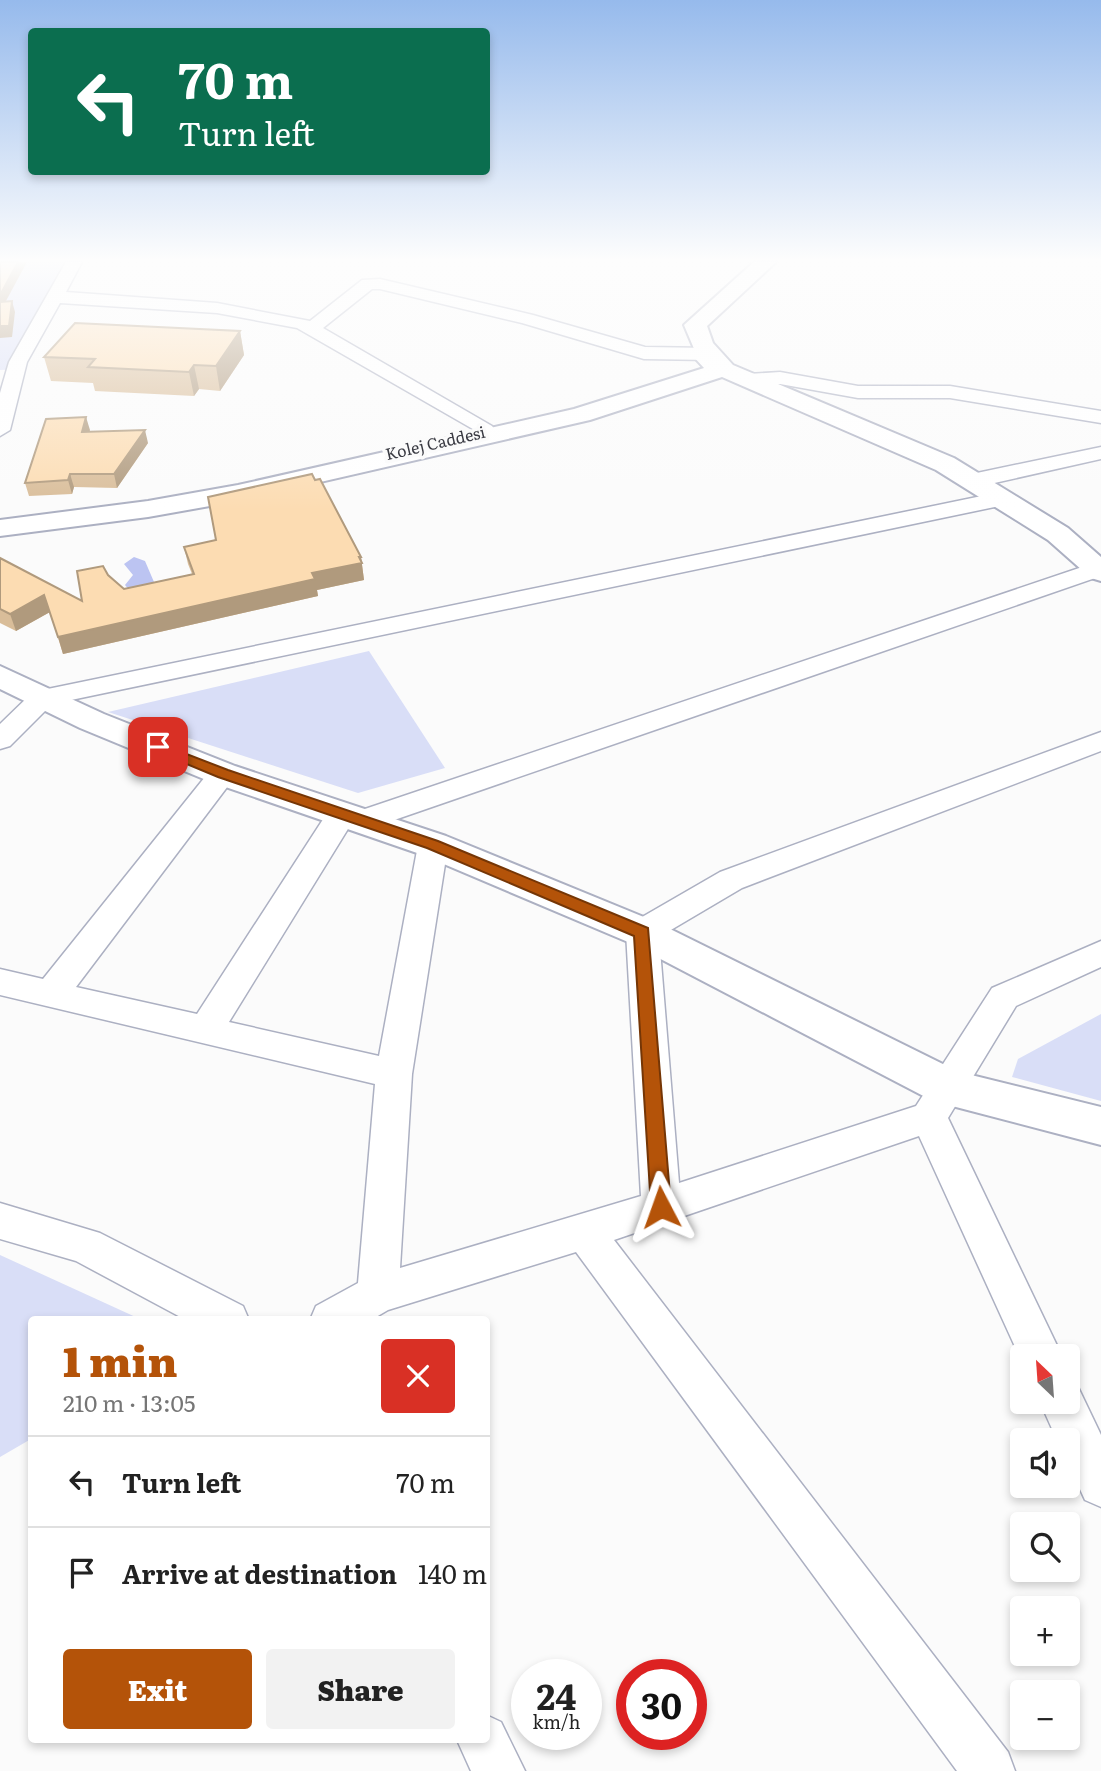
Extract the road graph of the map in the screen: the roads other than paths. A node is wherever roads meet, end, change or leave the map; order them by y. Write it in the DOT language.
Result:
graph roads {
  1 [pos="25,345"];
  2 [pos="338,345"];
  3 [pos="615,345"];
  4 [pos="690,345"];
  5 [pos="702,345"];
  6 [pos="720,364"];
  7 [pos="8,372"];
  8 [pos="1101,417"];
  9 [pos="0,430"];
  10 [pos="485,430"];
  11 [pos="1101,453"];
  12 [pos="1071,460"];
  13 [pos="1101,469"];
  14 [pos="972,481"];
  15 [pos="1001,499"];
  16 [pos="0,525"];
  17 [pos="1099,571"];
  18 [pos="0,676"];
  19 [pos="43,698"];
  20 [pos="0,740"];
  21 [pos="1101,741"];
  22 [pos="223,774"];
  23 [pos="353,817"];
  24 [pos="433,845"];
  25 [pos="642,932"];
  26 [pos="1101,953"];
  27 [pos="0,982"];
  28 [pos="51,994"];
  29 [pos="206,1030"];
  30 [pos="394,1074"];
  31 [pos="939,1102"];
  32 [pos="1101,1126"];
  33 [pos="661,1207"];
  34 [pos="0,1221"];
  35 [pos="584,1232"];
  36 [pos="378,1294"];
  37 [pos="220,1316"];
  38 [pos="338,1316"];
  39 [pos="1036,1344"];
  40 [pos="1068,1414"];
  41 [pos="1101,1484"];
  42 [pos="485,1743"];
  43 [pos="499,1771"];
  44 [pos="989,1771"];
  1 -- 7 [label="street"];
  2 -- 10 [label="street"];
  3 -- 6 [label="street"];
  4 -- 6 [label="street"];
  5 -- 6 [label="street"];
  6 -- 8 [label="street"];
  6 -- 10 [label="street, Kolej Caddesi"];
  6 -- 14 [label="street"];
  6 -- 16 [label="street, Kolej Caddesi"];
  7 -- 9 [label="street"];
  10 -- 16 [label="street, Kolej Caddesi"];
  11 -- 12 [label="street"];
  12 -- 13 [label="street"];
  12 -- 14 [label="street"];
  14 -- 15 [label="street"];
  15 -- 17 [label="street"];
  15 -- 19 [label="street"];
  17 -- 23 [label="street"];
  18 -- 19 [label="street"];
  19 -- 20 [label="street"];
  19 -- 22 [label="street"];
  21 -- 25 [label="street"];
  22 -- 23 [label="street"];
  22 -- 28 [label="street"];
  23 -- 24 [label="street"];
  23 -- 29 [label="street"];
  24 -- 25 [label="street"];
  24 -- 30 [label="street"];
  25 -- 31 [label="street"];
  25 -- 33 [label="street"];
  26 -- 31 [label="street"];
  27 -- 28 [label="street"];
  28 -- 29 [label="street"];
  29 -- 30 [label="street"];
  30 -- 36 [label="street"];
  31 -- 32 [label="street"];
  31 -- 33 [label="street"];
  31 -- 39 [label="street"];
  33 -- 35 [label="street"];
  34 -- 37 [label="street"];
  35 -- 36 [label="street"];
  35 -- 44 [label="street"];
  36 -- 38 [label="street"];
  40 -- 41 [label="street"];
  42 -- 43 [label="street"];
}
